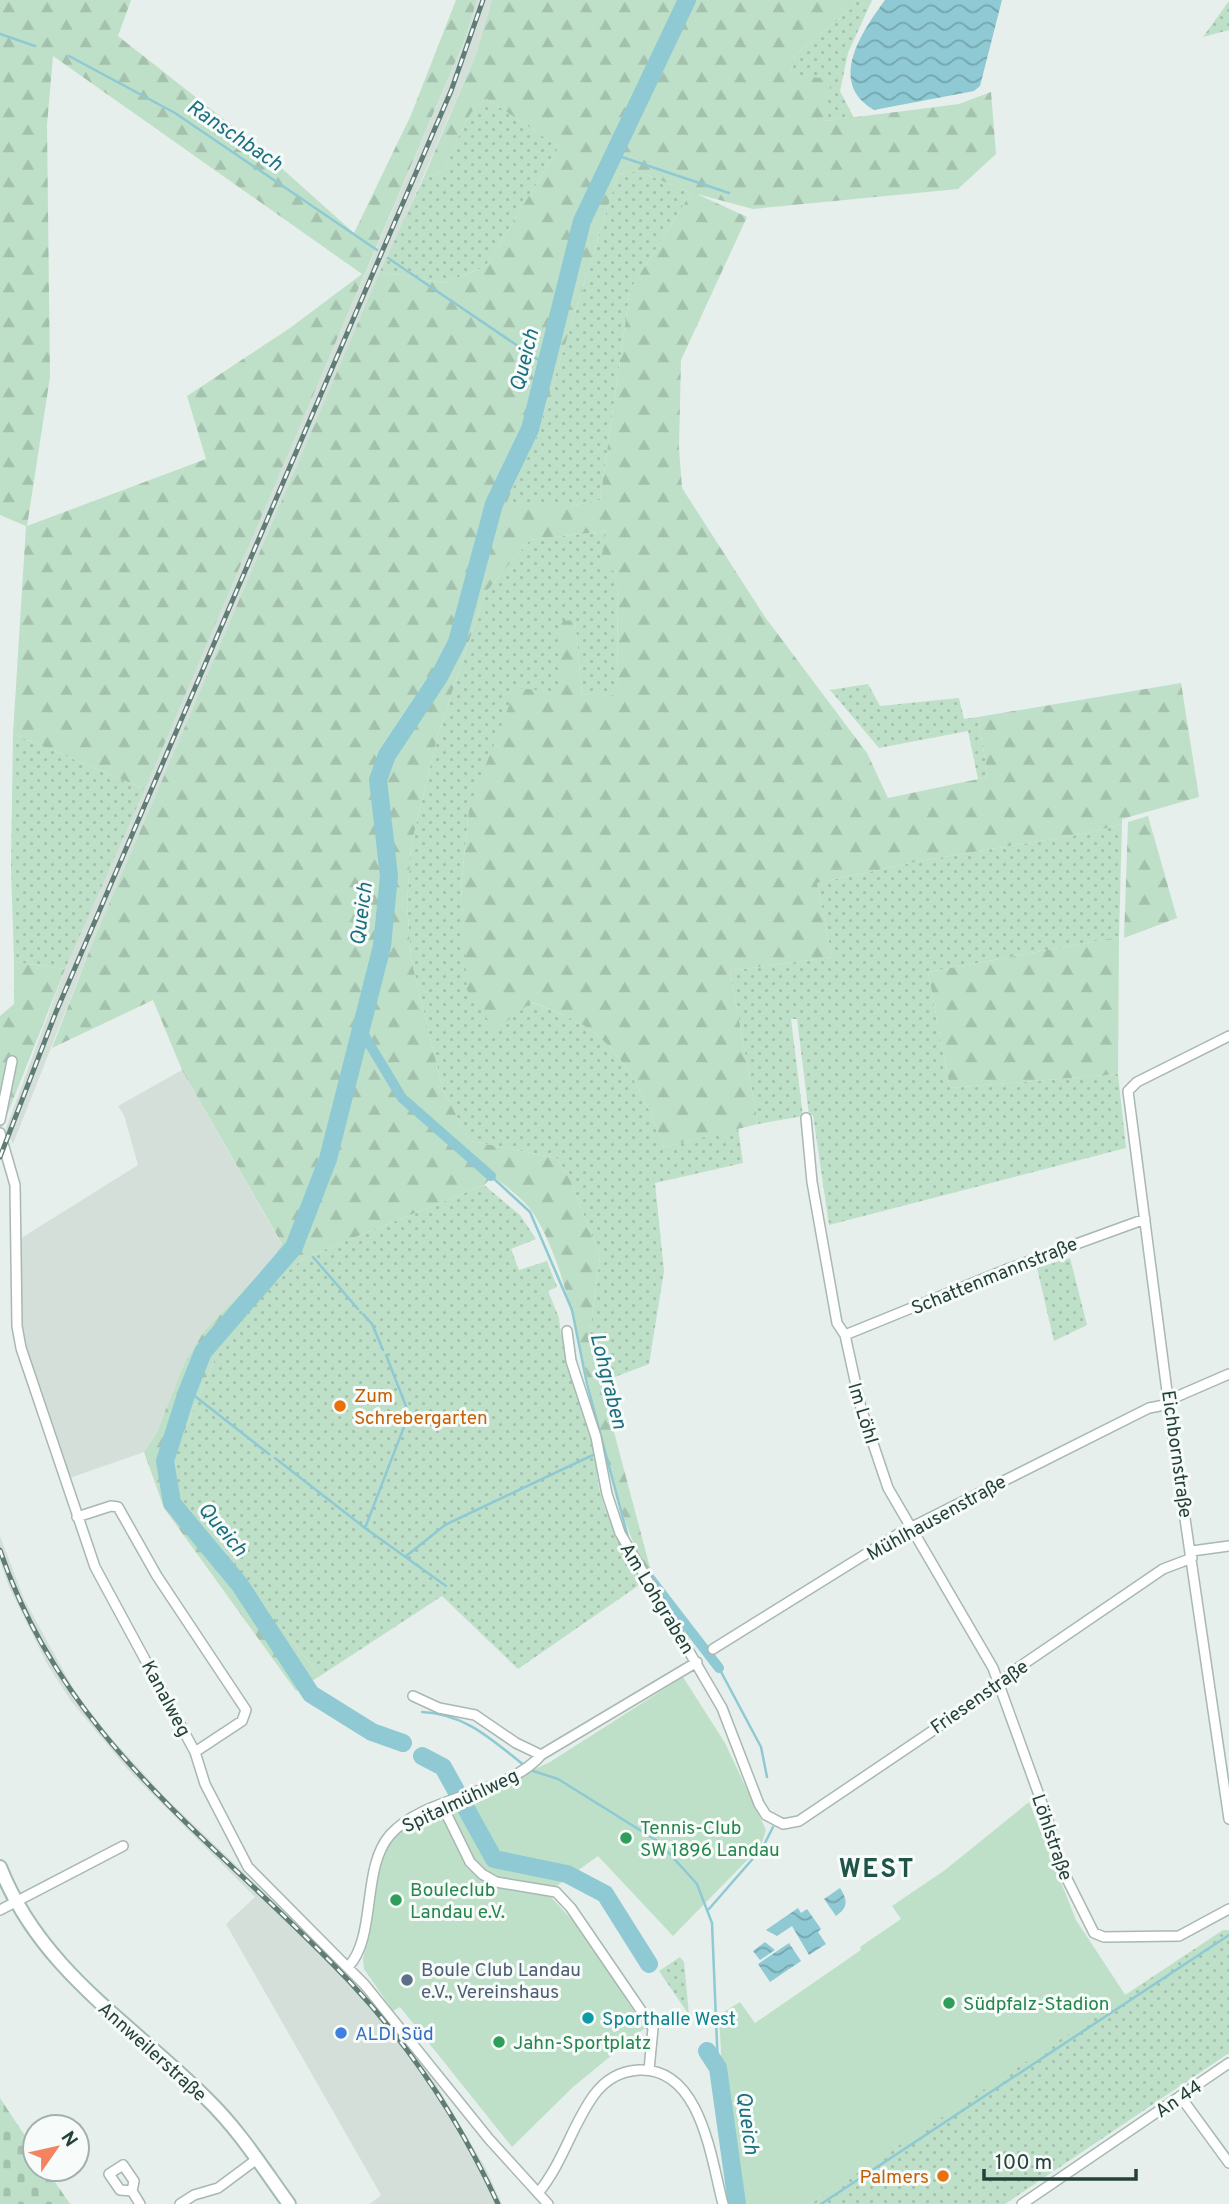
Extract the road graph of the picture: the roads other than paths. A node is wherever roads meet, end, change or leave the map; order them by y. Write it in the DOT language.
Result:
graph roads {
  1 [pos="1229,1036"];
  2 [pos="12,1061"];
  3 [pos="806,1118"];
  4 [pos="0,1120"];
  5 [pos="0,1133"];
  6 [pos="1145,1219"];
  7 [pos="567,1331"];
  8 [pos="845,1335"];
  9 [pos="1229,1374"];
  10 [pos="1170,1402"];
  11 [pos="77,1517"];
  12 [pos="911,1530"];
  13 [pos="1229,1546"];
  14 [pos="1192,1555"];
  15 [pos="713,1649"];
  16 [pos="697,1662"];
  17 [pos="999,1682"];
  18 [pos="413,1696"];
  19 [pos="195,1752"];
  20 [pos="541,1755"];
  21 [pos="446,1803"];
  22 [pos="766,1815"];
  23 [pos="1229,1819"];
  24 [pos="123,1846"];
  25 [pos="0,1867"];
  26 [pos="15,1901"];
  27 [pos="1229,1909"];
  28 [pos="0,1910"];
  29 [pos="348,1967"];
  30 [pos="1229,2063"];
  31 [pos="649,2070"];
  32 [pos="1180,2096"];
  33 [pos="257,2160"];
  34 [pos="1229,2163"];
  35 [pos="132,2191"];
  36 [pos="538,2193"];
  37 [pos="140,2204"];
  38 [pos="180,2204"];
  39 [pos="289,2204"];
  40 [pos="548,2204"];
  41 [pos="723,2204"];
  42 [pos="1022,2204"];
  1 -- 6 [label="street, Eichbornstraße"];
  2 -- 4 [label="street"];
  3 -- 8 [label="street, Im Löhl"];
  5 -- 11 [label="street, Kanalweg"];
  6 -- 8 [label="street, Schattenmannstraße"];
  6 -- 10 [label="street, Eichbornstraße"];
  7 -- 16 [label="street, Am Lohgraben"];
  8 -- 12 [label="street, Im Löhl"];
  9 -- 10 [label="street, Mühlhausenstraße"];
  10 -- 12 [label="street, Mühlhausenstraße"];
  10 -- 14 [label="street, Eichbornstraße"];
  11 -- 19 [label="street, Kanalweg"];
  11 -- 19 [label="street"];
  12 -- 15 [label="street, Mühlhausenstraße"];
  12 -- 17 [label="street, Im Löhl"];
  13 -- 14 [label="street, Friesenstraße"];
  14 -- 17 [label="street, Friesenstraße"];
  14 -- 23 [label="street, Eichbornstraße"];
  16 -- 20 [label="street, Spitalmühlweg"];
  16 -- 22 [label="street, Am Lohgraben"];
  17 -- 22 [label="street, Friesenstraße"];
  17 -- 27 [label="street, Löhlstraße"];
  18 -- 20 [label="street, Spitalmühlweg"];
  19 -- 29 [label="street, Kanalweg"];
  20 -- 21 [label="street, Spitalmühlweg"];
  21 -- 29 [label="street, Spitalmühlweg"];
  21 -- 31 [label="street"];
  24 -- 26 [label="street"];
  25 -- 26 [label="street, Annweilerstraße"];
  26 -- 28 [label="street"];
  26 -- 33 [label="street, Annweilerstraße"];
  29 -- 36 [label="street, Kanalweg"];
  30 -- 32 [label="street, An 44"];
  31 -- 36 [label="street"];
  31 -- 41 [label="street"];
  32 -- 34 [label="street"];
  32 -- 42 [label="street, An 44"];
  33 -- 38 [label="street"];
  33 -- 39 [label="street, Annweilerstraße"];
  35 -- 37 [label="street"];
  36 -- 40 [label="street, Kanalweg"];
}
